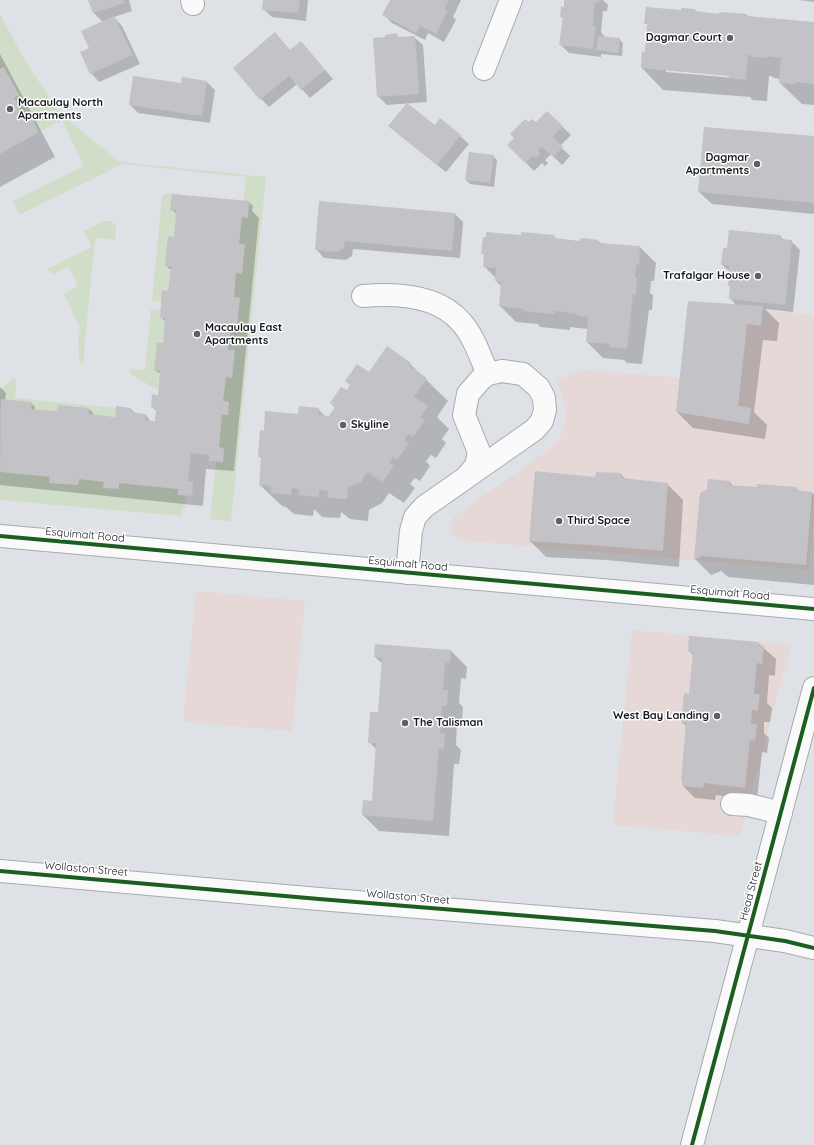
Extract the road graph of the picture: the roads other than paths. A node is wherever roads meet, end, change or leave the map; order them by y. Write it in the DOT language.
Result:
graph roads {
  1 [pos="511,0"];
  2 [pos="484,69"];
  3 [pos="363,296"];
  4 [pos="488,374"];
  5 [pos="467,476"];
  6 [pos="0,536"];
  7 [pos="407,573"];
  8 [pos="814,609"];
  9 [pos="814,688"];
  10 [pos="732,804"];
  11 [pos="781,813"];
  12 [pos="0,871"];
  13 [pos="748,935"];
  14 [pos="814,948"];
  15 [pos="692,1145"];
  1 -- 2 [label="street"];
  3 -- 4 [label="street"];
  4 -- 5 [label="street"];
  4 -- 5 [label="street"];
  5 -- 7 [label="street"];
  6 -- 7 [label="street, Esquimalt Road"];
  7 -- 8 [label="street, Esquimalt Road"];
  9 -- 11 [label="street, Head Street"];
  10 -- 11 [label="street"];
  11 -- 13 [label="street, Head Street"];
  12 -- 13 [label="street, Wollaston Street"];
  13 -- 14 [label="street, Wollaston Street"];
  13 -- 15 [label="street, Head Street"];
}
